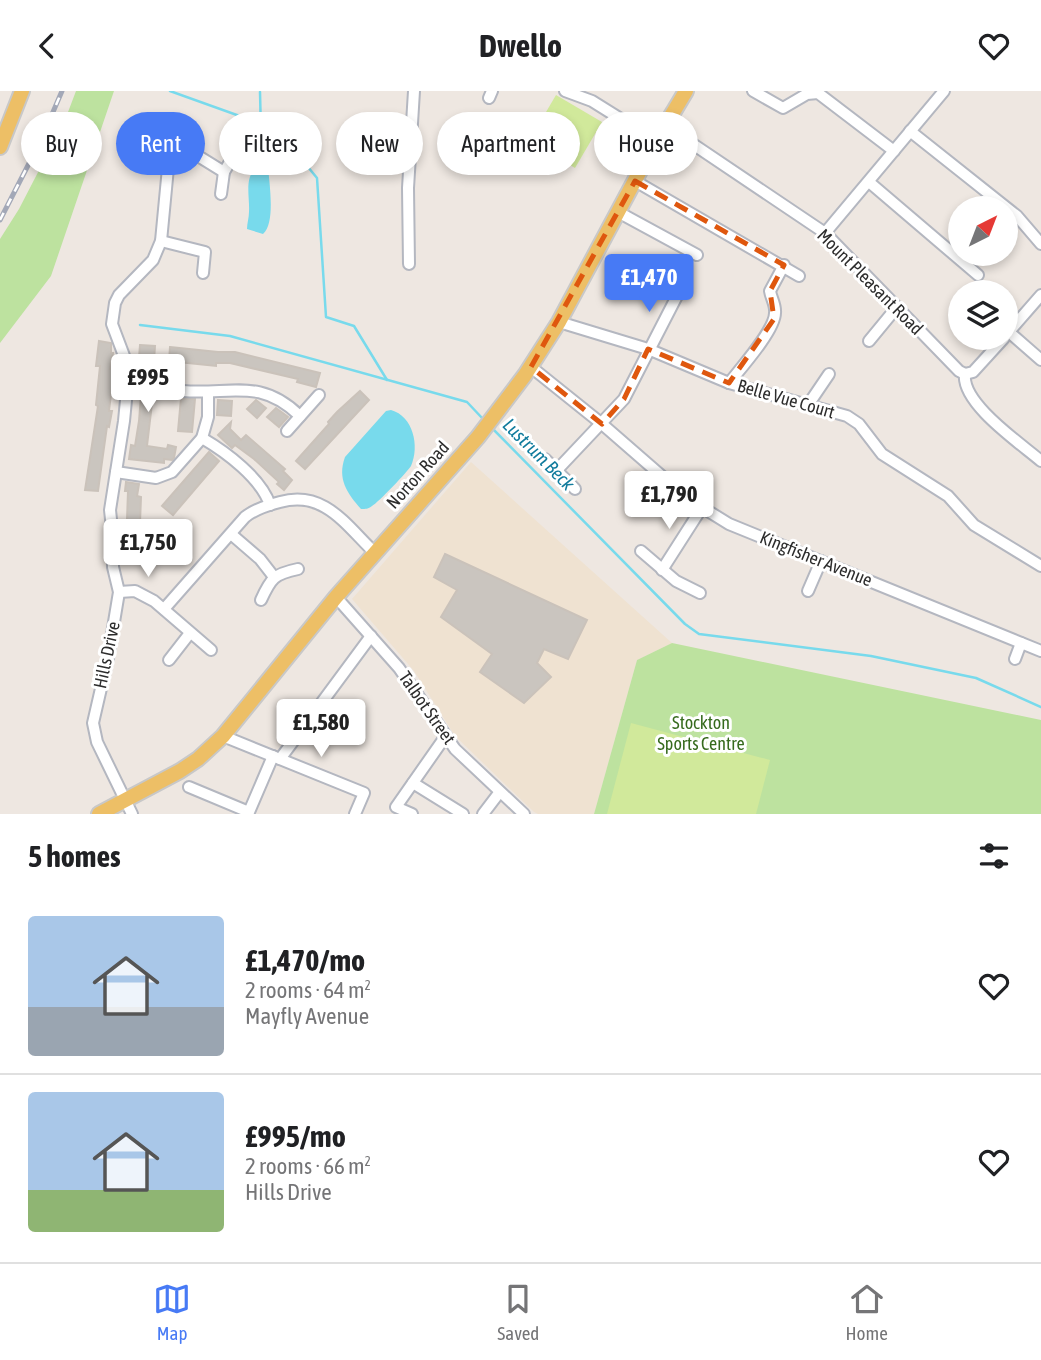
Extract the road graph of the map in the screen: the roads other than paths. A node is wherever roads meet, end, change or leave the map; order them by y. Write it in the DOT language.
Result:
graph roads {
  1 [pos="22,91"];
  2 [pos="414,91"];
  3 [pos="565,91"];
  4 [pos="686,91"];
  5 [pos="753,91"];
  6 [pos="940,93"];
  7 [pos="610,112"];
  8 [pos="674,112"];
  9 [pos="910,131"];
  10 [pos="0,147"];
  11 [pos="698,148"];
  12 [pos="894,151"];
  13 [pos="168,175"];
  14 [pos="224,175"];
  15 [pos="638,175"];
  16 [pos="635,181"];
  17 [pos="869,182"];
  18 [pos="221,194"];
  19 [pos="618,212"];
  20 [pos="825,233"];
  21 [pos="162,241"];
  22 [pos="1041,244"];
  23 [pos="697,254"];
  24 [pos="410,264"];
  25 [pos="783,265"];
  26 [pos="203,273"];
  27 [pos="978,275"];
  28 [pos="799,276"];
  29 [pos="678,294"];
  30 [pos="1041,295"];
  31 [pos="897,307"];
  32 [pos="1018,321"];
  33 [pos="559,322"];
  34 [pos="869,341"];
  35 [pos="1018,344"];
  36 [pos="648,349"];
  37 [pos="993,350"];
  38 [pos="1041,360"];
  39 [pos="531,367"];
  40 [pos="829,374"];
  41 [pos="965,374"];
  42 [pos="729,383"];
  43 [pos="183,391"];
  44 [pos="208,393"];
  45 [pos="319,395"];
  46 [pos="808,405"];
  47 [pos="300,417"];
  48 [pos="602,424"];
  49 [pos="286,431"];
  50 [pos="202,438"];
  51 [pos="545,460"];
  52 [pos="1041,461"];
  53 [pos="556,471"];
  54 [pos="116,472"];
  55 [pos="575,489"];
  56 [pos="270,505"];
  57 [pos="701,509"];
  58 [pos="231,534"];
  59 [pos="641,551"];
  60 [pos="374,552"];
  61 [pos="821,561"];
  62 [pos="1041,566"];
  63 [pos="298,569"];
  64 [pos="662,570"];
  65 [pos="274,577"];
  66 [pos="808,591"];
  67 [pos="118,592"];
  68 [pos="700,593"];
  69 [pos="336,597"];
  70 [pos="261,600"];
  71 [pos="164,609"];
  72 [pos="190,633"];
  73 [pos="371,635"];
  74 [pos="1021,643"];
  75 [pos="211,650"];
  76 [pos="1041,651"];
  77 [pos="1015,659"];
  78 [pos="169,660"];
  79 [pos="223,736"];
  80 [pos="445,737"];
  81 [pos="277,757"];
  82 [pos="412,783"];
  83 [pos="189,787"];
  84 [pos="499,793"];
  85 [pos="129,807"];
  86 [pos="99,814"];
  87 [pos="355,814"];
  88 [pos="412,814"];
  89 [pos="463,814"];
  90 [pos="483,814"];
  91 [pos="524,814"];
  1 -- 10 [label="main road"];
  2 -- 24 [label="street"];
  3 -- 7 [label="street"];
  4 -- 8 [label="main road, Norton Road"];
  5 -- 12 [label="street"];
  6 -- 9 [label="street"];
  9 -- 12 [label="street"];
  9 -- 22 [label="street"];
  11 -- 20 [label="street, Mount Pleasant Road"];
  12 -- 17 [label="street"];
  13 -- 21 [label="street, Hills Drive"];
  14 -- 18 [label="street"];
  15 -- 16 [label="main road, Norton Road"];
  16 -- 19 [label="main road, Norton Road"];
  16 -- 25 [label="street"];
  17 -- 20 [label="street"];
  17 -- 27 [label="street"];
  19 -- 23 [label="street"];
  19 -- 33 [label="main road, Norton Road"];
  20 -- 31 [label="street, Mount Pleasant Road"];
  21 -- 26 [label="street"];
  21 -- 54 [label="street, Hills Drive"];
  25 -- 28 [label="street"];
  25 -- 42 [label="street"];
  29 -- 36 [label="street"];
  30 -- 32 [label="street"];
  31 -- 34 [label="street"];
  31 -- 41 [label="street, Mount Pleasant Road"];
  33 -- 36 [label="street, Belle Vue Court"];
  33 -- 39 [label="main road, Norton Road"];
  35 -- 38 [label="street"];
  36 -- 42 [label="street, Belle Vue Court"];
  36 -- 48 [label="street"];
  37 -- 41 [label="street"];
  39 -- 48 [label="street, Kingfisher Avenue"];
  39 -- 60 [label="main road, Norton Road"];
  40 -- 46 [label="street"];
  41 -- 52 [label="street"];
  42 -- 46 [label="street, Belle Vue Court"];
  43 -- 44 [label="street"];
  44 -- 47 [label="street"];
  44 -- 50 [label="street"];
  45 -- 47 [label="street"];
  46 -- 62 [label="street, Belle Vue Court"];
  47 -- 49 [label="street"];
  48 -- 53 [label="street"];
  48 -- 57 [label="street, Kingfisher Avenue"];
  50 -- 54 [label="street"];
  50 -- 56 [label="street"];
  51 -- 53 [label="street"];
  53 -- 55 [label="street"];
  54 -- 67 [label="street, Hills Drive"];
  56 -- 58 [label="street"];
  56 -- 60 [label="street"];
  57 -- 61 [label="street, Kingfisher Avenue"];
  57 -- 64 [label="street"];
  58 -- 65 [label="street"];
  58 -- 71 [label="street"];
  59 -- 64 [label="street"];
  60 -- 69 [label="main road, Norton Road"];
  61 -- 66 [label="street"];
  61 -- 74 [label="street, Kingfisher Avenue"];
  63 -- 65 [label="street"];
  64 -- 68 [label="street"];
  65 -- 70 [label="street"];
  67 -- 71 [label="street"];
  67 -- 85 [label="street, Hills Drive"];
  69 -- 73 [label="street, Talbot Street"];
  69 -- 79 [label="main road, Norton Road"];
  71 -- 72 [label="street"];
  72 -- 75 [label="street"];
  72 -- 78 [label="street"];
  73 -- 80 [label="street, Talbot Street"];
  73 -- 81 [label="street"];
  74 -- 76 [label="street, Kingfisher Avenue"];
  74 -- 77 [label="street"];
  79 -- 81 [label="street"];
  79 -- 85 [label="main road, Norton Road"];
  80 -- 82 [label="street"];
  80 -- 84 [label="street, Talbot Street"];
  81 -- 83 [label="street"];
  81 -- 87 [label="street"];
  82 -- 88 [label="street"];
  82 -- 89 [label="street"];
  84 -- 90 [label="street"];
  84 -- 91 [label="street, Talbot Street"];
  85 -- 86 [label="main road, Norton Road"];
}
